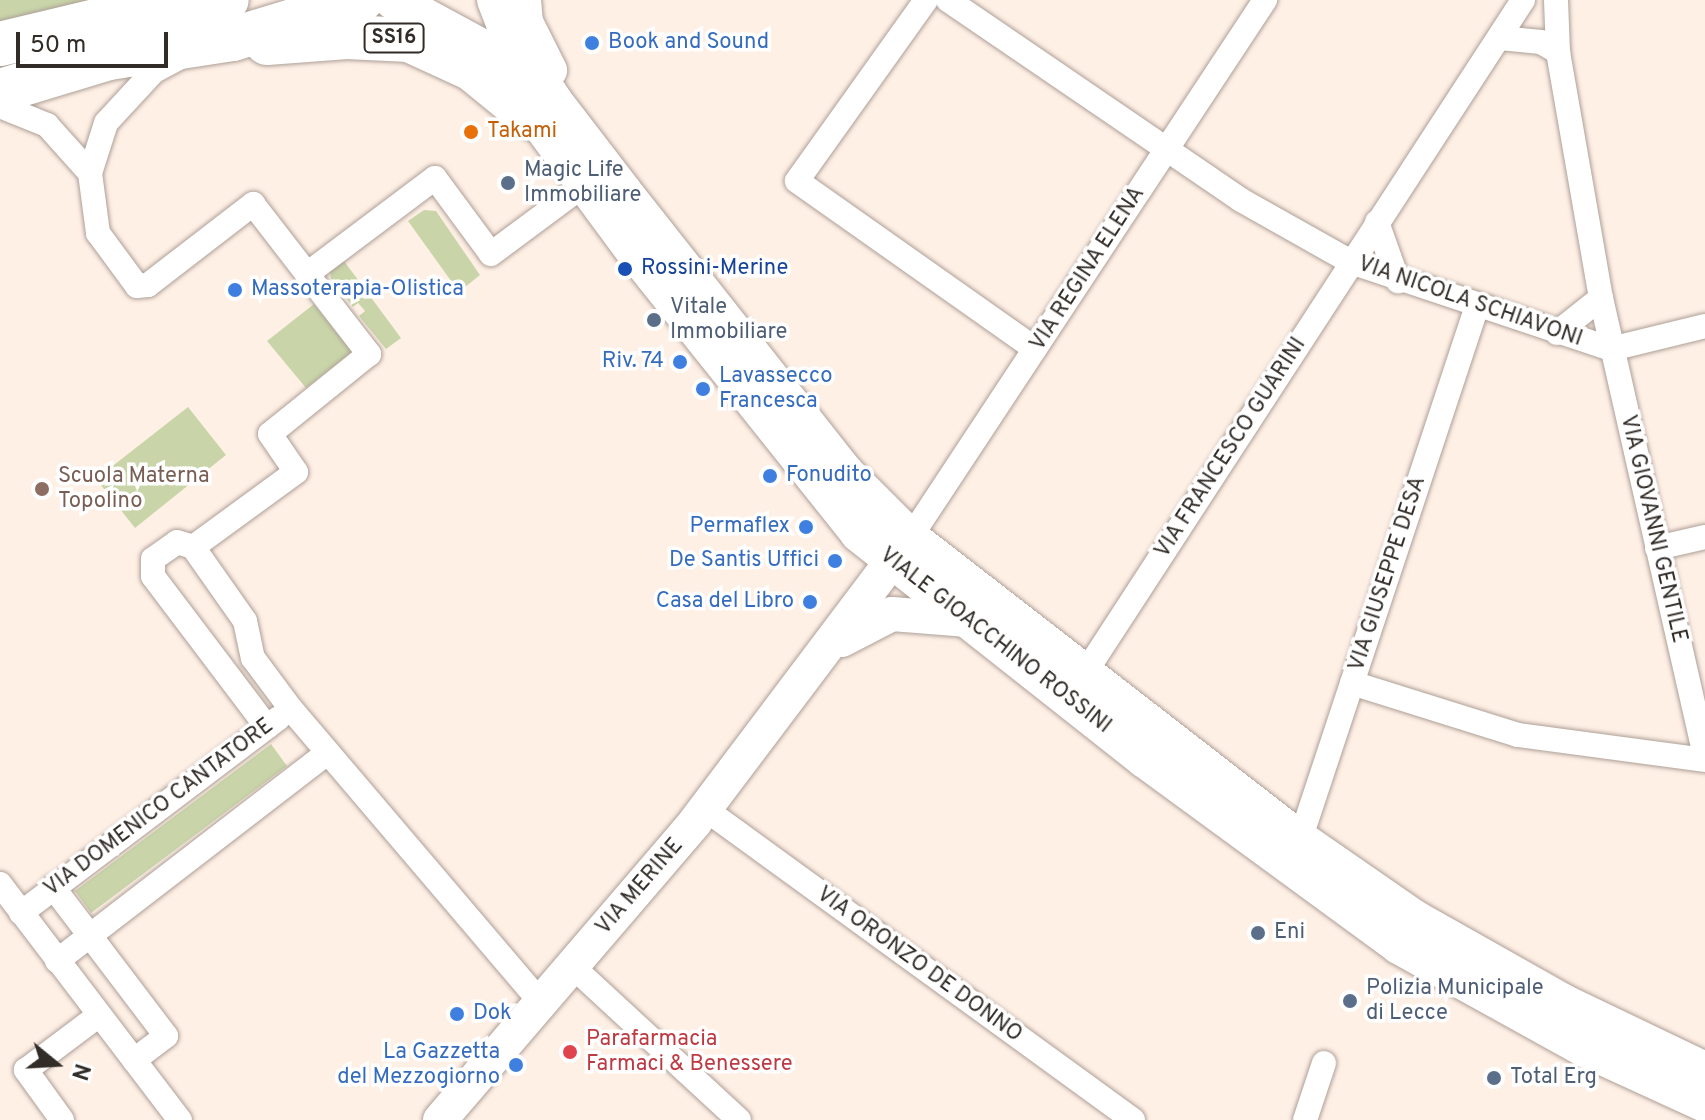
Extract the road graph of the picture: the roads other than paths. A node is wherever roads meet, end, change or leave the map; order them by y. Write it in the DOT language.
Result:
graph roads {
  1 [pos="361,0"];
  2 [pos="473,0"];
  3 [pos="496,0"];
  4 [pos="524,0"];
  5 [pos="926,0"];
  6 [pos="948,0"];
  7 [pos="1265,0"];
  8 [pos="1523,0"];
  9 [pos="1556,0"];
  10 [pos="401,4"];
  11 [pos="222,28"];
  12 [pos="1500,38"];
  13 [pos="0,44"];
  14 [pos="1558,52"];
  15 [pos="0,91"];
  16 [pos="0,106"];
  17 [pos="543,110"];
  18 [pos="1166,151"];
  19 [pos="90,173"];
  20 [pos="584,185"];
  21 [pos="1377,222"];
  22 [pos="1351,262"];
  23 [pos="307,274"];
  24 [pos="1398,281"];
  25 [pos="1601,298"];
  26 [pos="1476,309"];
  27 [pos="1705,326"];
  28 [pos="1557,333"];
  29 [pos="1035,349"];
  30 [pos="1611,349"];
  31 [pos="1705,537"];
  32 [pos="193,547"];
  33 [pos="1657,548"];
  34 [pos="901,550"];
  35 [pos="968,620"];
  36 [pos="831,647"];
  37 [pos="1085,673"];
  38 [pos="1352,683"];
  39 [pos="291,709"];
  40 [pos="267,727"];
  41 [pos="327,753"];
  42 [pos="1705,758"];
  43 [pos="705,809"];
  44 [pos="1300,840"];
  45 [pos="0,884"];
  46 [pos="53,887"];
  47 [pos="21,913"];
  48 [pos="90,935"];
  49 [pos="57,961"];
  50 [pos="572,966"];
  51 [pos="541,1003"];
  52 [pos="98,1016"];
  53 [pos="1660,1050"];
  54 [pos="1705,1054"];
  55 [pos="134,1060"];
  56 [pos="1324,1063"];
  57 [pos="1705,1071"];
  58 [pos="1705,1103"];
  59 [pos="443,1119"];
  60 [pos="62,1120"];
  61 [pos="180,1120"];
  62 [pos="739,1120"];
  63 [pos="1133,1120"];
  64 [pos="1305,1120"];
  1 -- 11 [label="highway, SS16"];
  2 -- 10 [label="main road, VIALE GIOACCHINO ROSSINI"];
  3 -- 17 [label="main road, VIALE GIOACCHINO ROSSINI"];
  4 -- 17 [label="main road"];
  5 -- 29 [label="street"];
  6 -- 18 [label="street, VIA NICOLA SCHIAVONI"];
  7 -- 18 [label="street, VIA REGINA ELENA"];
  8 -- 12 [label="street, VIA FRANCESCO GUARINI"];
  9 -- 14 [label="street, VIA GIOVANNI GENTILE"];
  10 -- 17 [label="main road, VIALE GIOACCHINO ROSSINI"];
  11 -- 13 [label="highway, SS16"];
  11 -- 15 [label="highway, SS16"];
  11 -- 17 [label="highway, SS16"];
  11 -- 19 [label="street"];
  12 -- 14 [label="street"];
  12 -- 21 [label="street, VIA FRANCESCO GUARINI"];
  14 -- 25 [label="street, VIA GIOVANNI GENTILE"];
  16 -- 19 [label="street"];
  17 -- 20 [label="main road, VIALE GIOACCHINO ROSSINI"];
  17 -- 34 [label="main road, VIALE GIOACCHINO ROSSINI"];
  18 -- 22 [label="street, VIA NICOLA SCHIAVONI"];
  18 -- 29 [label="street, VIA REGINA ELENA"];
  19 -- 23 [label="street"];
  20 -- 23 [label="street"];
  20 -- 34 [label="main road, VIALE GIOACCHINO ROSSINI"];
  21 -- 22 [label="street, VIA FRANCESCO GUARINI"];
  21 -- 24 [label="street"];
  22 -- 24 [label="street, VIA NICOLA SCHIAVONI"];
  22 -- 37 [label="street, VIA FRANCESCO GUARINI"];
  23 -- 32 [label="street"];
  24 -- 26 [label="street, VIA NICOLA SCHIAVONI"];
  25 -- 28 [label="street"];
  25 -- 30 [label="street, VIA GIOVANNI GENTILE"];
  26 -- 28 [label="street, VIA NICOLA SCHIAVONI"];
  26 -- 38 [label="street, VIA GIUSEPPE DESA"];
  27 -- 30 [label="street"];
  28 -- 30 [label="street, VIA NICOLA SCHIAVONI"];
  29 -- 34 [label="street, VIA REGINA ELENA"];
  30 -- 33 [label="street, VIA GIOVANNI GENTILE"];
  31 -- 33 [label="street"];
  32 -- 39 [label="street"];
  32 -- 40 [label="street"];
  33 -- 42 [label="street, VIA GIOVANNI GENTILE"];
  34 -- 35 [label="main road, VIALE GIOACCHINO ROSSINI"];
  34 -- 36 [label="main road, VIA MERINE"];
  34 -- 37 [label="main road, VIALE GIOACCHINO ROSSINI"];
  35 -- 36 [label="main road, VIA MERINE"];
  35 -- 58 [label="main road, VIALE GIOACCHINO ROSSINI"];
  36 -- 43 [label="main road, VIA MERINE"];
  37 -- 44 [label="main road, VIALE GIOACCHINO ROSSINI"];
  38 -- 42 [label="street"];
  38 -- 44 [label="street, VIA GIUSEPPE DESA"];
  39 -- 40 [label="street, VIA DOMENICO CANTATORE"];
  39 -- 41 [label="street, VIA DOMENICO CANTATORE"];
  40 -- 46 [label="street, VIA DOMENICO CANTATORE"];
  41 -- 48 [label="street"];
  41 -- 51 [label="street, VIA DOMENICO CANTATORE"];
  43 -- 50 [label="main road, VIA MERINE"];
  43 -- 63 [label="street, VIA ORONZO DE DONNO"];
  44 -- 53 [label="main road, VIALE GIOACCHINO ROSSINI"];
  45 -- 47 [label="street"];
  46 -- 47 [label="street, VIA DOMENICO CANTATORE"];
  46 -- 48 [label="street"];
  47 -- 49 [label="street"];
  48 -- 49 [label="street"];
  48 -- 55 [label="street"];
  49 -- 52 [label="street"];
  50 -- 51 [label="main road, VIA MERINE"];
  50 -- 62 [label="street"];
  51 -- 59 [label="main road, VIA MERINE"];
  52 -- 55 [label="street"];
  52 -- 60 [label="street"];
  53 -- 54 [label="street"];
  53 -- 57 [label="main road, VIALE GIOACCHINO ROSSINI"];
  55 -- 61 [label="street"];
  56 -- 64 [label="street"];
}
